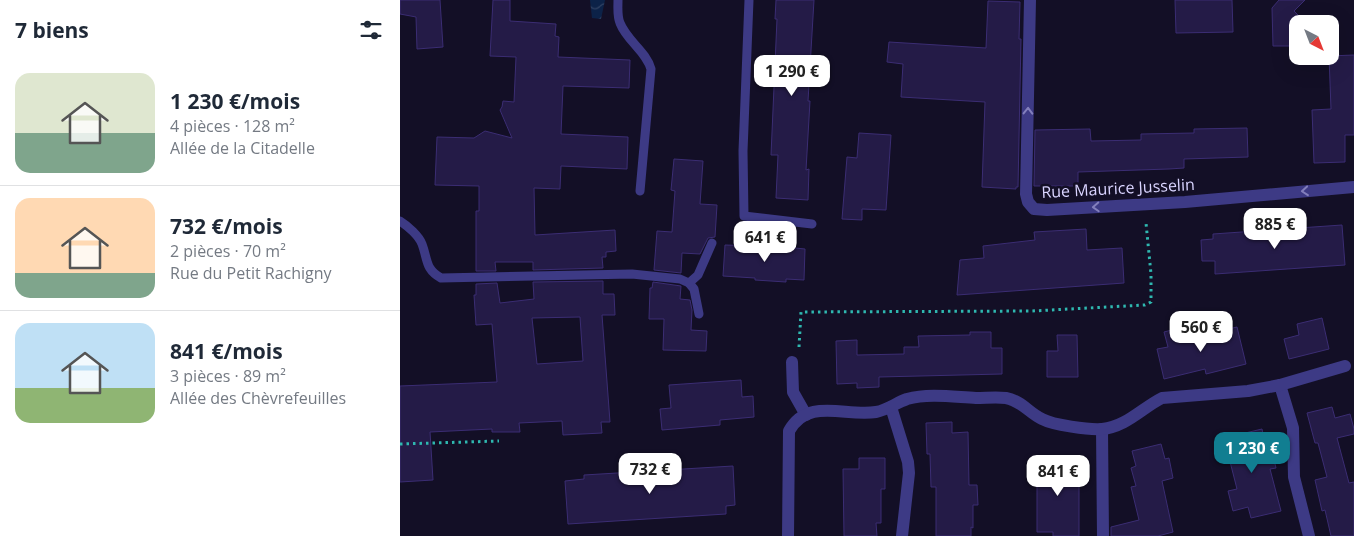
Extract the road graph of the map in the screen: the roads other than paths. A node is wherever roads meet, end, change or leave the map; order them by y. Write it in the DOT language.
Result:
graph roads {
  1 [pos="618,0"];
  2 [pos="749,0"];
  3 [pos="1030,0"];
  4 [pos="1354,187"];
  5 [pos="640,191"];
  6 [pos="400,222"];
  7 [pos="812,224"];
  8 [pos="712,243"];
  9 [pos="688,283"];
  10 [pos="699,314"];
  11 [pos="792,362"];
  12 [pos="1346,366"];
  13 [pos="1280,385"];
  14 [pos="891,407"];
  15 [pos="802,416"];
  16 [pos="1102,429"];
  17 [pos="788,536"];
  18 [pos="902,536"];
  19 [pos="1103,536"];
  20 [pos="1309,536"];
  1 -- 5 [label="lane"];
  2 -- 7 [label="lane"];
  4 -- 3 [label="street, Rue Maurice Jusselin, one-way"];
  6 -- 9 [label="lane"];
  8 -- 9 [label="lane"];
  9 -- 10 [label="lane"];
  11 -- 15 [label="street"];
  12 -- 13 [label="street"];
  13 -- 16 [label="street"];
  13 -- 20 [label="street"];
  14 -- 15 [label="street"];
  14 -- 16 [label="street"];
  14 -- 18 [label="street"];
  15 -- 17 [label="street"];
  16 -- 19 [label="street"];
}
